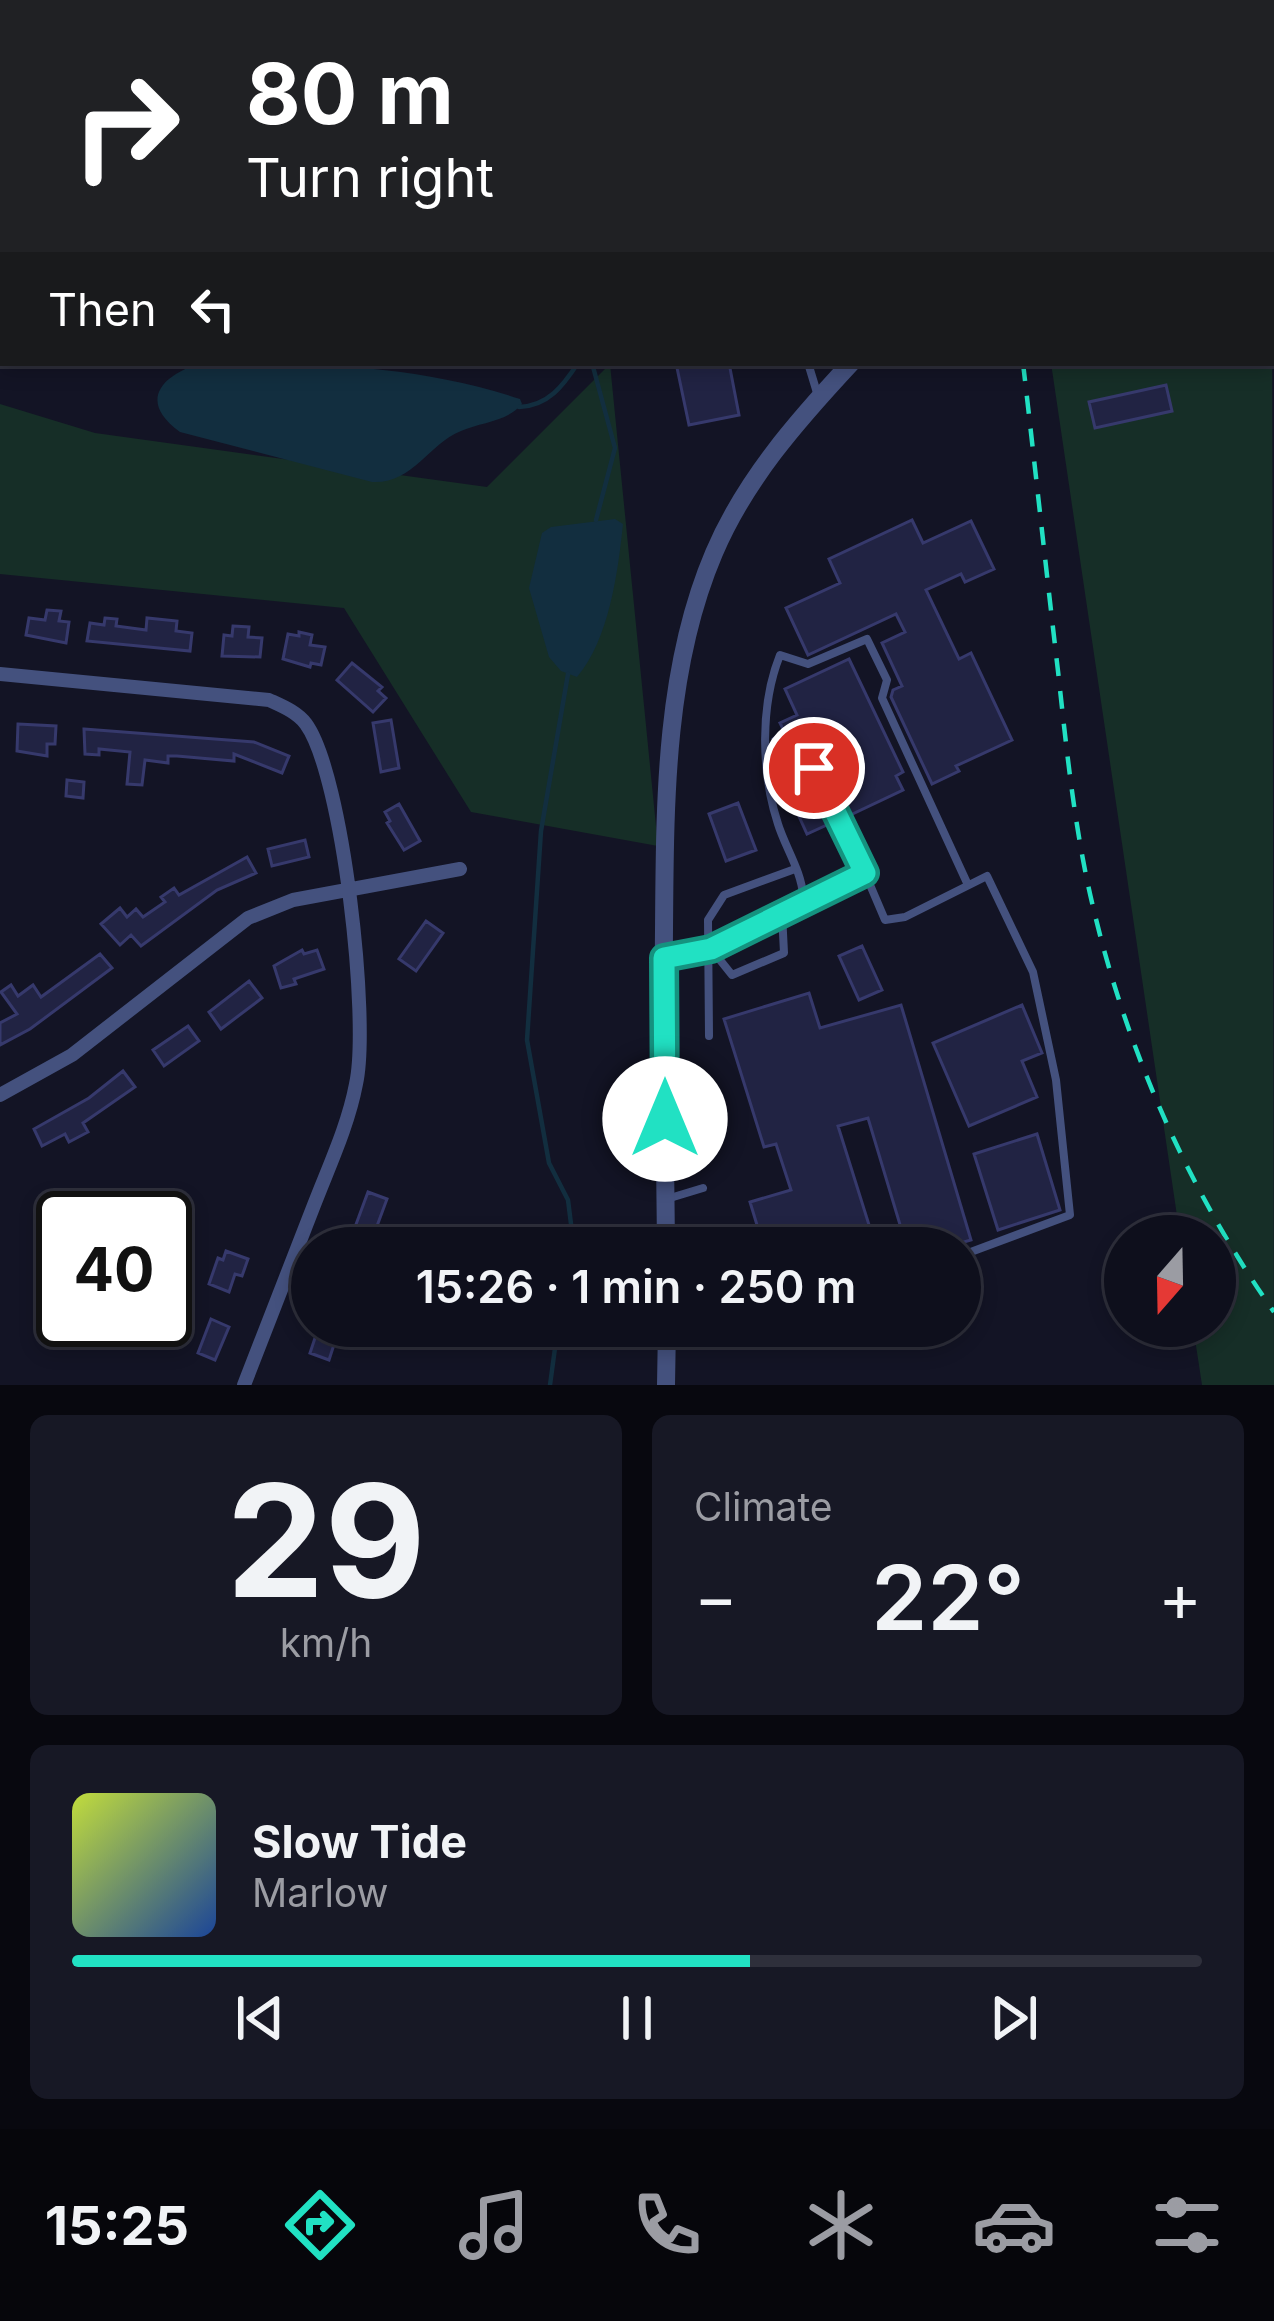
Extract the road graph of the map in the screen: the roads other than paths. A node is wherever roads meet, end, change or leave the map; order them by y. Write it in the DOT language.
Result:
graph roads {
  1 [pos="809,366"];
  2 [pos="848,366"];
  3 [pos="819,398"];
  4 [pos="0,674"];
  5 [pos="814,768"];
  6 [pos="460,869"];
  7 [pos="795,869"];
  8 [pos="865,873"];
  9 [pos="968,885"];
  10 [pos="347,890"];
  11 [pos="797,904"];
  12 [pos="782,913"];
  13 [pos="711,949"];
  14 [pos="664,958"];
  15 [pos="709,1036"];
  16 [pos="0,1095"];
  17 [pos="703,1188"];
  18 [pos="665,1199"];
  19 [pos="666,1227"];
  20 [pos="981,1248"];
  21 [pos="667,1347"];
  22 [pos="244,1385"];
  23 [pos="666,1385"];
  1 -- 3 [label="lane"];
  2 -- 3 [label="street"];
  3 -- 14 [label="street"];
  4 -- 10 [label="street"];
  5 -- 8 [label="lane"];
  6 -- 10 [label="street"];
  7 -- 9 [label="lane"];
  7 -- 11 [label="lane"];
  7 -- 13 [label="lane"];
  8 -- 9 [label="lane"];
  8 -- 11 [label="lane"];
  9 -- 20 [label="lane"];
  10 -- 16 [label="street"];
  10 -- 22 [label="street"];
  11 -- 12 [label="lane"];
  12 -- 13 [label="lane"];
  12 -- 13 [label="lane"];
  13 -- 14 [label="lane"];
  13 -- 15 [label="lane"];
  14 -- 18 [label="street"];
  17 -- 18 [label="lane"];
  18 -- 19 [label="street"];
  21 -- 23 [label="street"];
}
